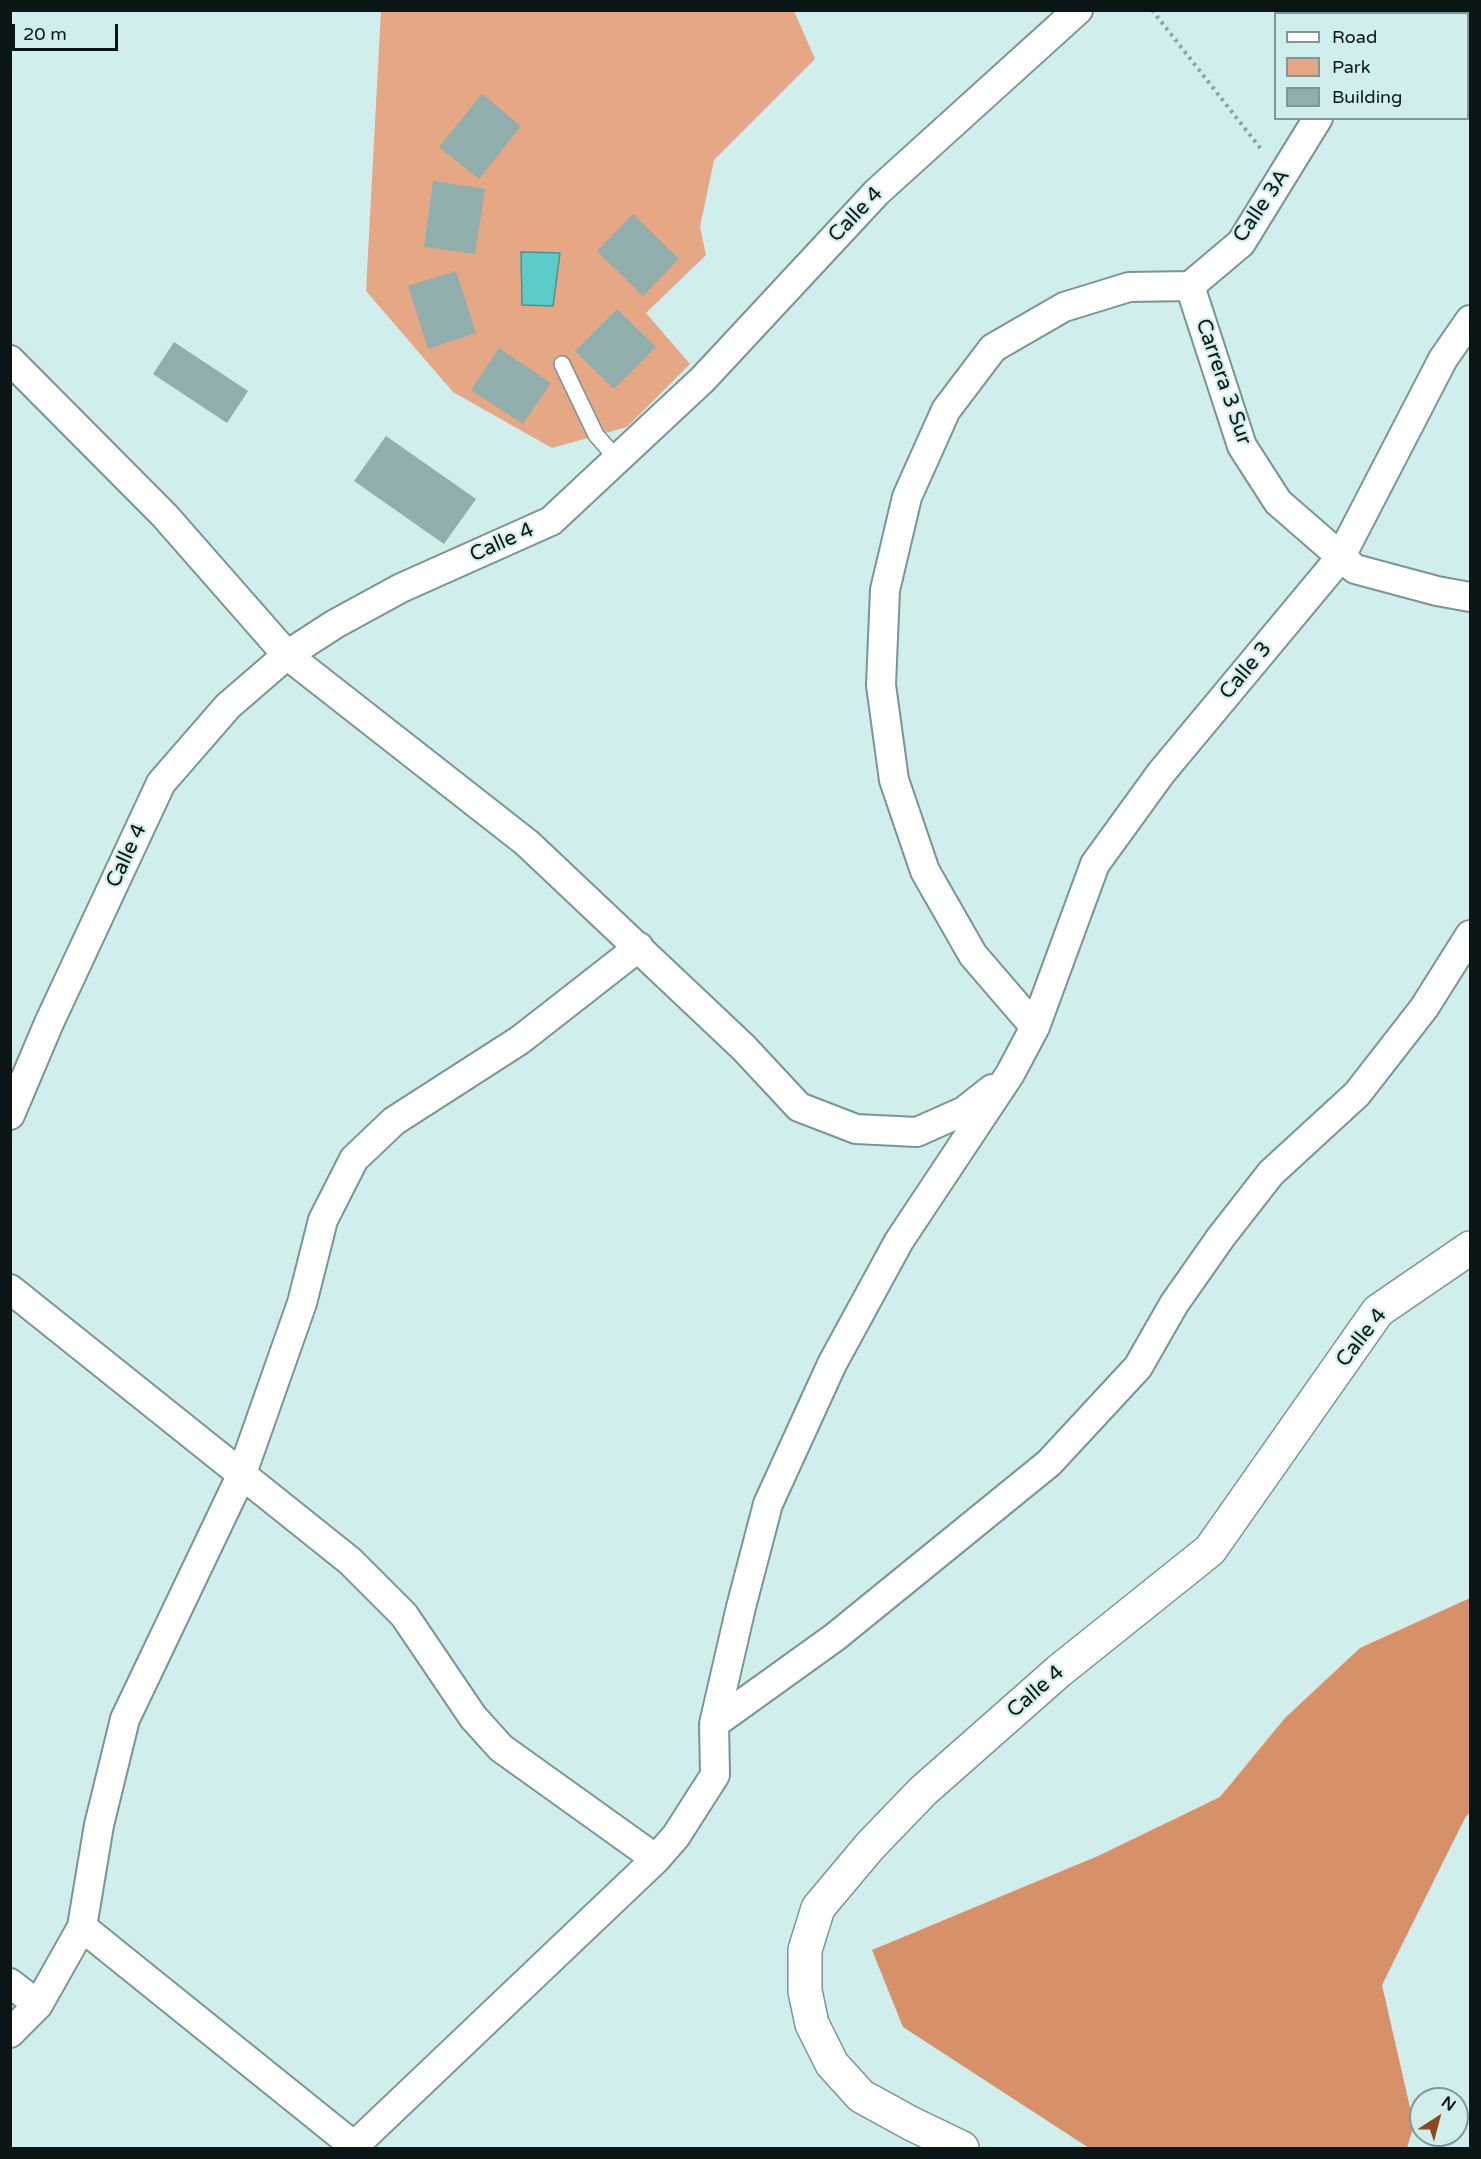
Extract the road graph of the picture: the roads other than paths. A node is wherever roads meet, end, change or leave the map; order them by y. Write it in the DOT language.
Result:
graph roads {
  1 [pos="1077,10"];
  2 [pos="1317,120"];
  3 [pos="1190,286"];
  4 [pos="1470,320"];
  5 [pos="10,360"];
  6 [pos="562,364"];
  7 [pos="618,460"];
  8 [pos="1341,556"];
  9 [pos="1470,597"];
  10 [pos="286,655"];
  11 [pos="1470,935"];
  12 [pos="639,946"];
  13 [pos="1035,1027"];
  14 [pos="1010,1074"];
  15 [pos="10,1115"];
  16 [pos="1470,1248"];
  17 [pos="11,1290"];
  18 [pos="241,1476"];
  19 [pos="714,1724"];
  20 [pos="656,1859"];
  21 [pos="82,1927"];
  22 [pos="10,1983"];
  23 [pos="38,2005"];
  24 [pos="10,2033"];
  25 [pos="353,2147"];
  26 [pos="962,2148"];
  1 -- 7 [label="street, Calle 4"];
  2 -- 3 [label="street, Calle 3A"];
  3 -- 8 [label="street, Carrera 3 Sur"];
  3 -- 13 [label="street"];
  4 -- 8 [label="street, Calle 3"];
  5 -- 10 [label="street"];
  6 -- 7 [label="lane"];
  7 -- 10 [label="street, Calle 4"];
  8 -- 9 [label="street, Carrera 3 Sur"];
  8 -- 13 [label="street, Calle 3"];
  10 -- 12 [label="street"];
  10 -- 15 [label="street, Calle 4"];
  11 -- 19 [label="street"];
  12 -- 14 [label="street"];
  12 -- 18 [label="street"];
  13 -- 14 [label="street, Calle 3"];
  14 -- 19 [label="street, Calle 3"];
  16 -- 26 [label="street, Calle 4"];
  17 -- 18 [label="street"];
  18 -- 20 [label="street"];
  18 -- 21 [label="street"];
  19 -- 20 [label="street, Calle 3"];
  20 -- 25 [label="street, Calle 3"];
  21 -- 23 [label="street"];
  21 -- 25 [label="street"];
  22 -- 23 [label="street"];
  23 -- 24 [label="street"];
}
